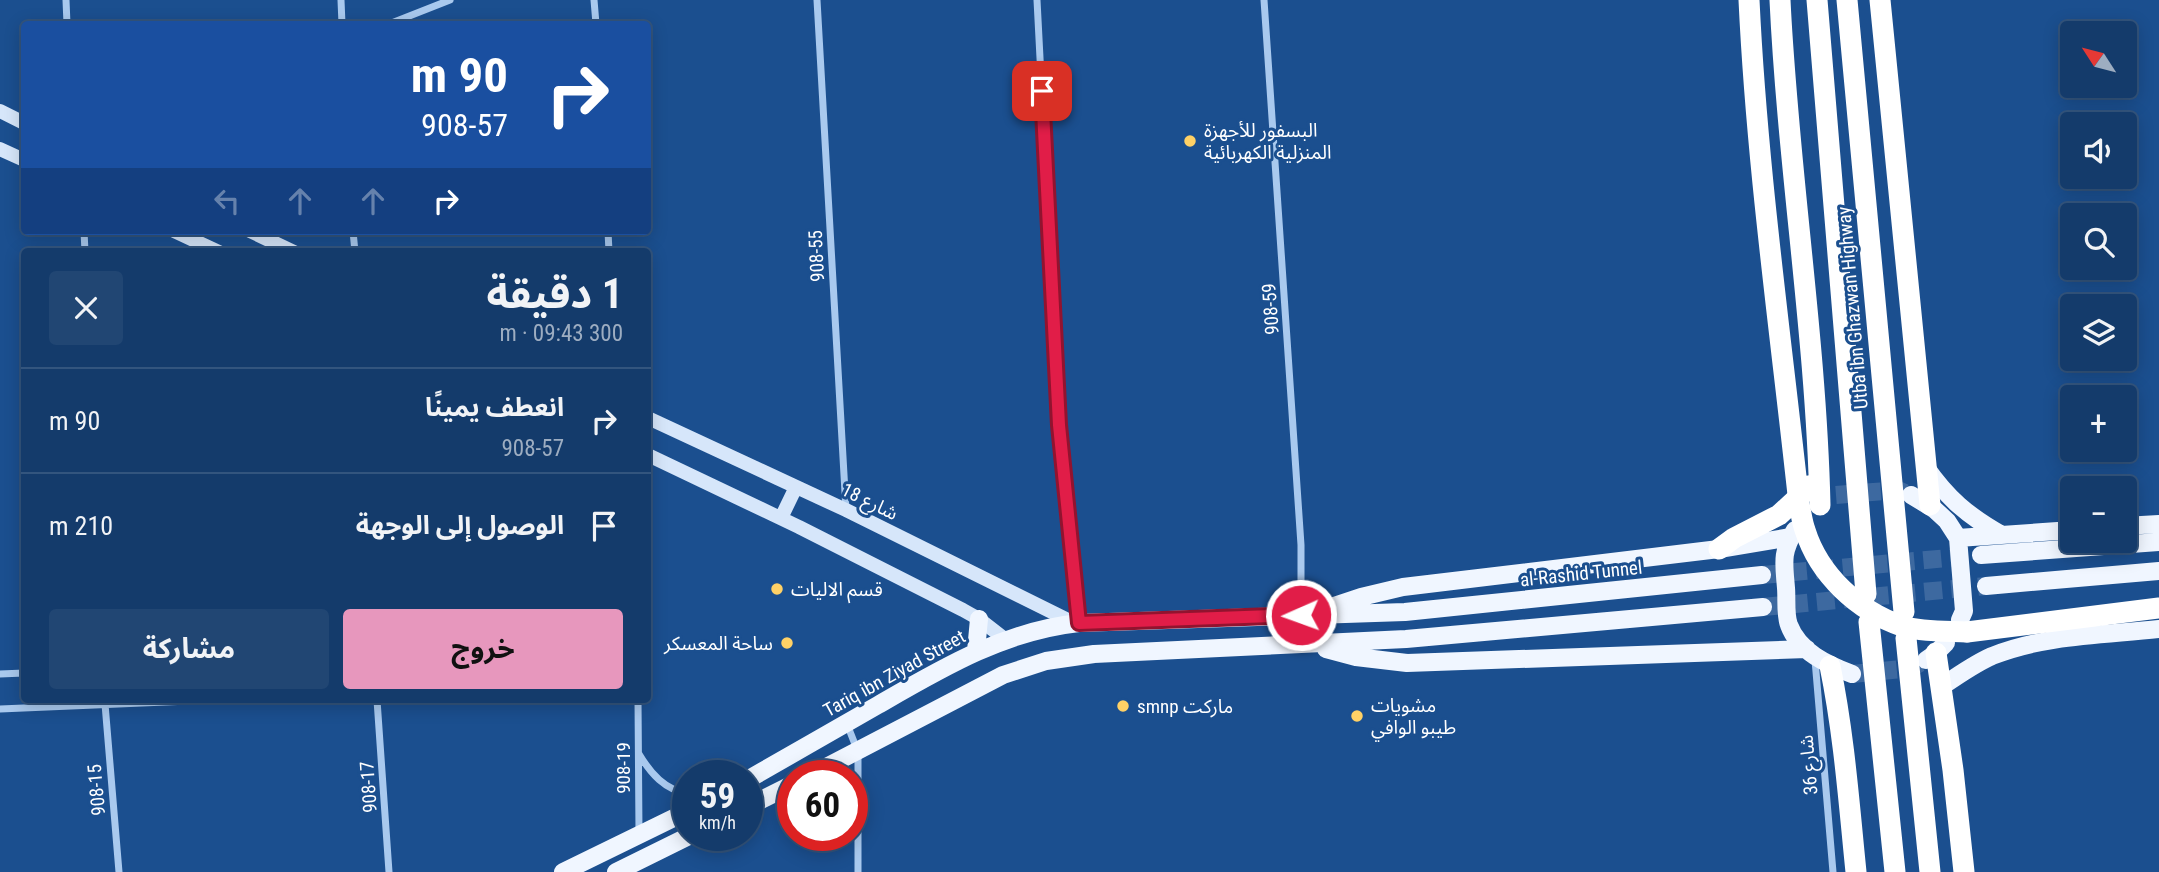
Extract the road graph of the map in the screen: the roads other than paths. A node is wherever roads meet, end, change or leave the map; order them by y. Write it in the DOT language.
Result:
graph roads {
  1 [pos="66,0"];
  2 [pos="341,0"];
  3 [pos="450,0"];
  4 [pos="594,0"];
  5 [pos="817,0"];
  6 [pos="1037,0"];
  7 [pos="1264,0"];
  8 [pos="1749,0"];
  9 [pos="1780,0"];
  10 [pos="1817,0"];
  11 [pos="1847,0"];
  12 [pos="1880,0"];
  13 [pos="67,21"];
  14 [pos="342,21"];
  15 [pos="397,21"];
  16 [pos="596,21"];
  17 [pos="0,111"];
  18 [pos="21,122"];
  19 [pos="0,149"];
  20 [pos="21,159"];
  21 [pos="183,235"];
  22 [pos="258,235"];
  23 [pos="210,248"];
  24 [pos="286,248"];
  25 [pos="651,419"];
  26 [pos="651,456"];
  27 [pos="1819,462"];
  28 [pos="1925,466"];
  29 [pos="796,487"];
  30 [pos="1921,500"];
  31 [pos="1823,503"];
  32 [pos="846,510"];
  33 [pos="781,518"];
  34 [pos="2159,524"];
  35 [pos="2137,525"];
  36 [pos="2060,531"];
  37 [pos="2002,535"];
  38 [pos="1958,538"];
  39 [pos="2159,542"];
  40 [pos="1719,549"];
  41 [pos="1982,555"];
  42 [pos="2159,571"];
  43 [pos="1762,575"];
  44 [pos="1986,586"];
  45 [pos="1866,594"];
  46 [pos="1763,607"];
  47 [pos="2159,608"];
  48 [pos="1405,612"];
  49 [pos="1904,612"];
  50 [pos="1303,615"];
  51 [pos="979,619"];
  52 [pos="1960,620"];
  53 [pos="1869,622"];
  54 [pos="1077,623"];
  55 [pos="2159,629"];
  56 [pos="1906,638"];
  57 [pos="1006,639"];
  58 [pos="1306,644"];
  59 [pos="976,651"];
  60 [pos="1936,652"];
  61 [pos="1817,657"];
  62 [pos="21,673"];
  63 [pos="0,674"];
  64 [pos="1852,674"];
  65 [pos="1942,697"];
  66 [pos="132,703"];
  67 [pos="377,703"];
  68 [pos="638,703"];
  69 [pos="105,704"];
  70 [pos="0,709"];
  71 [pos="846,723"];
  72 [pos="859,752"];
  73 [pos="639,753"];
  74 [pos="842,760"];
  75 [pos="763,771"];
  76 [pos="672,788"];
  77 [pos="672,819"];
  78 [pos="639,836"];
  79 [pos="672,845"];
  80 [pos="119,872"];
  81 [pos="390,872"];
  82 [pos="563,872"];
  83 [pos="618,872"];
  84 [pos="858,872"];
  85 [pos="1833,872"];
  86 [pos="1856,872"];
  87 [pos="1895,872"];
  88 [pos="1930,872"];
  89 [pos="1964,872"];
  1 -- 13 [label="street"];
  2 -- 14 [label="street"];
  3 -- 15 [label="street"];
  4 -- 16 [label="street"];
  5 -- 32 [label="street, 908-55"];
  6 -- 54 [label="street"];
  7 -- 50 [label="street, 908-59"];
  8 -- 47 [label="highway, bridge"];
  9 -- 27 [label="highway"];
  10 -- 45 [label="highway, Utba ibn Ghazwan Highway, bridge"];
  11 -- 49 [label="highway, Utba ibn Ghazwan Highway, bridge"];
  12 -- 28 [label="highway"];
  17 -- 18 [label="street"];
  19 -- 20 [label="street"];
  21 -- 23 [label="street"];
  22 -- 24 [label="street"];
  25 -- 29 [label="street, شارع 18"];
  26 -- 33 [label="street"];
  27 -- 31 [label="highway"];
  27 -- 40 [label="highway"];
  28 -- 30 [label="highway"];
  28 -- 37 [label="main road"];
  29 -- 32 [label="street, شارع 18"];
  29 -- 33 [label="street"];
  30 -- 38 [label="main road"];
  32 -- 54 [label="street, شارع 18"];
  33 -- 51 [label="street"];
  34 -- 35 [label="main road"];
  36 -- 37 [label="main road"];
  37 -- 38 [label="main road"];
  38 -- 52 [label="main road"];
  39 -- 41 [label="main road"];
  40 -- 50 [label="main road"];
  40 -- 61 [label="main road"];
  42 -- 44 [label="main road"];
  43 -- 48 [label="main road, al-Rashid Tunnel"];
  46 -- 58 [label="main road"];
  48 -- 50 [label="main road, Tariq ibn Ziyad Street"];
  50 -- 54 [label="main road, Tariq ibn Ziyad Street"];
  51 -- 57 [label="street"];
  51 -- 59 [label="main road"];
  53 -- 87 [label="highway, bridge"];
  54 -- 57 [label="main road, Tariq ibn Ziyad Street"];
  55 -- 65 [label="main road"];
  56 -- 88 [label="highway, bridge"];
  57 -- 59 [label="main road, Tariq ibn Ziyad Street"];
  58 -- 61 [label="main road"];
  58 -- 72 [label="main road"];
  59 -- 71 [label="main road, Tariq ibn Ziyad Street"];
  60 -- 65 [label="highway"];
  61 -- 64 [label="main road"];
  61 -- 85 [label="street, شارع 36"];
  61 -- 86 [label="highway"];
  62 -- 63 [label="street"];
  65 -- 89 [label="highway"];
  66 -- 69 [label="street"];
  67 -- 81 [label="street, 908-17"];
  68 -- 73 [label="street, 908-19"];
  69 -- 70 [label="street"];
  69 -- 80 [label="street, 908-15"];
  71 -- 72 [label="street"];
  71 -- 75 [label="main road, Tariq ibn Ziyad Street"];
  72 -- 74 [label="main road"];
  72 -- 84 [label="street"];
  73 -- 76 [label="street"];
  73 -- 78 [label="street, 908-19"];
  77 -- 78 [label="main road"];
  78 -- 82 [label="main road"];
  79 -- 83 [label="main road"];
}
